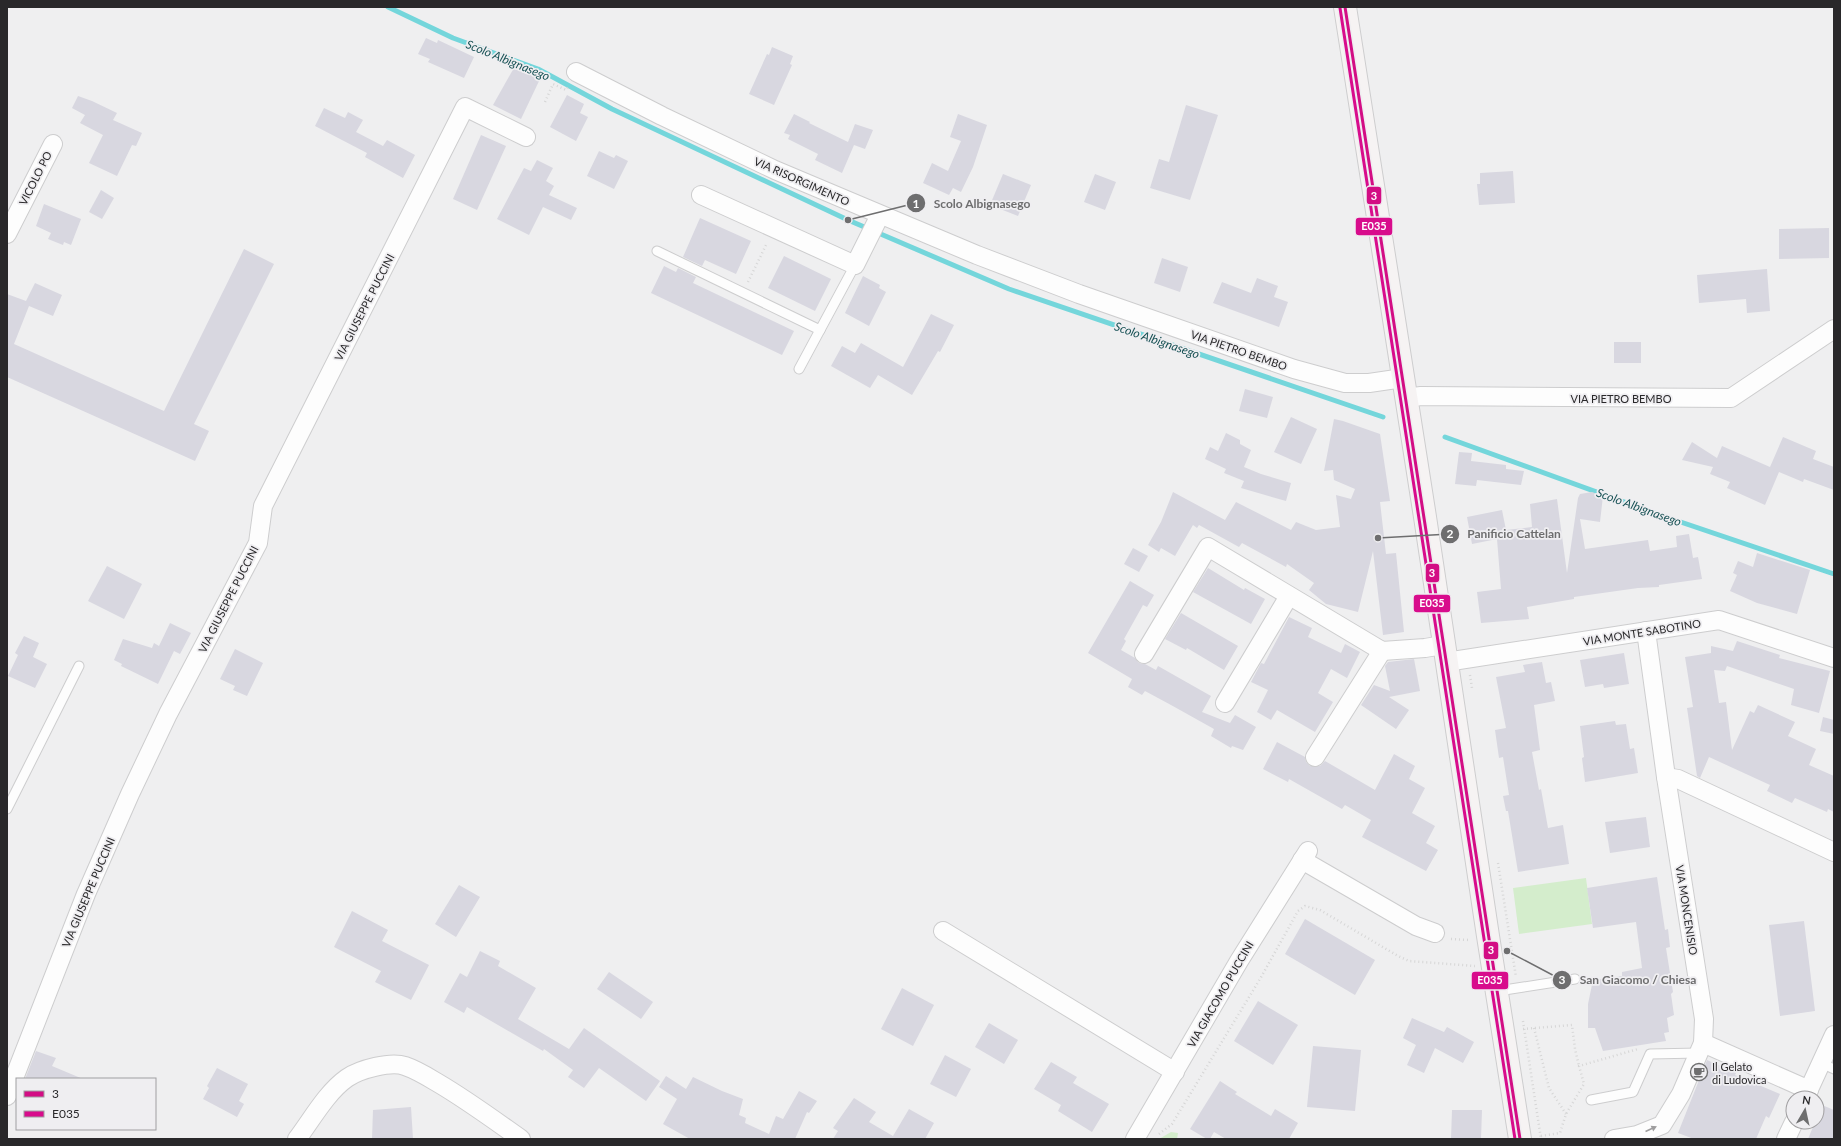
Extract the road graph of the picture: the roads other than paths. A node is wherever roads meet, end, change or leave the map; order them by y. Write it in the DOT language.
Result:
graph roads {
  1 [pos="1345,7"];
  2 [pos="576,72"];
  3 [pos="526,137"];
  4 [pos="53,144"];
  5 [pos="701,195"];
  6 [pos="876,225"];
  7 [pos="7,234"];
  8 [pos="657,251"];
  9 [pos="855,265"];
  10 [pos="1079,294"];
  11 [pos="1834,329"];
  12 [pos="820,330"];
  13 [pos="799,369"];
  14 [pos="1405,388"];
  15 [pos="1289,596"];
  16 [pos="1646,631"];
  17 [pos="1382,651"];
  18 [pos="1144,654"];
  19 [pos="1445,654"];
  20 [pos="1834,658"];
  21 [pos="79,666"];
  22 [pos="1225,703"];
  23 [pos="1315,757"];
  24 [pos="1666,777"];
  25 [pos="7,809"];
  26 [pos="1834,852"];
  27 [pos="943,931"];
  28 [pos="1435,933"];
  29 [pos="1575,979"];
  30 [pos="1507,990"];
  31 [pos="1834,1035"];
  32 [pos="1701,1048"];
  33 [pos="1828,1066"];
  34 [pos="1174,1072"];
  35 [pos="1798,1090"];
  36 [pos="1810,1090"];
  37 [pos="7,1096"];
  38 [pos="1591,1100"];
  39 [pos="1534,1138"];
  40 [pos="297,1139"];
  41 [pos="521,1139"];
  42 [pos="1134,1139"];
  43 [pos="1614,1139"];
  1 -- 14 [label="main road"];
  2 -- 6 [label="street, VIA RISORGIMENTO"];
  3 -- 37 [label="street, VIA GIUSEPPE PUCCINI"];
  4 -- 7 [label="street, VICOLO PO"];
  5 -- 9 [label="street"];
  6 -- 9 [label="street"];
  6 -- 10 [label="street, VIA RISORGIMENTO"];
  8 -- 12 [label="lane"];
  9 -- 12 [label="lane"];
  10 -- 14 [label="street, VIA PIETRO BEMBO"];
  11 -- 14 [label="street, VIA PIETRO BEMBO"];
  12 -- 13 [label="lane"];
  14 -- 19 [label="main road"];
  15 -- 17 [label="street"];
  15 -- 18 [label="street"];
  15 -- 22 [label="street"];
  16 -- 19 [label="street, VIA MONTE SABOTINO"];
  16 -- 20 [label="street, VIA MONTE SABOTINO"];
  16 -- 24 [label="street, VIA MONCENISIO"];
  17 -- 19 [label="street, VIA MONTE SABOTINO"];
  17 -- 23 [label="street"];
  19 -- 30 [label="main road"];
  21 -- 25 [label="lane"];
  24 -- 26 [label="street"];
  24 -- 32 [label="street, VIA MONCENISIO"];
  27 -- 34 [label="street"];
  28 -- 34 [label="street, VIA GIACOMO PUCCINI"];
  29 -- 30 [label="lane"];
  30 -- 39 [label="main road"];
  31 -- 33 [label="street"];
  32 -- 35 [label="street"];
  32 -- 38 [label="lane"];
  43 -- 32 [label="street, one-way"];
  33 -- 36 [label="street"];
  34 -- 42 [label="street, VIA GIACOMO PUCCINI"];
  40 -- 41 [label="street"];
}
